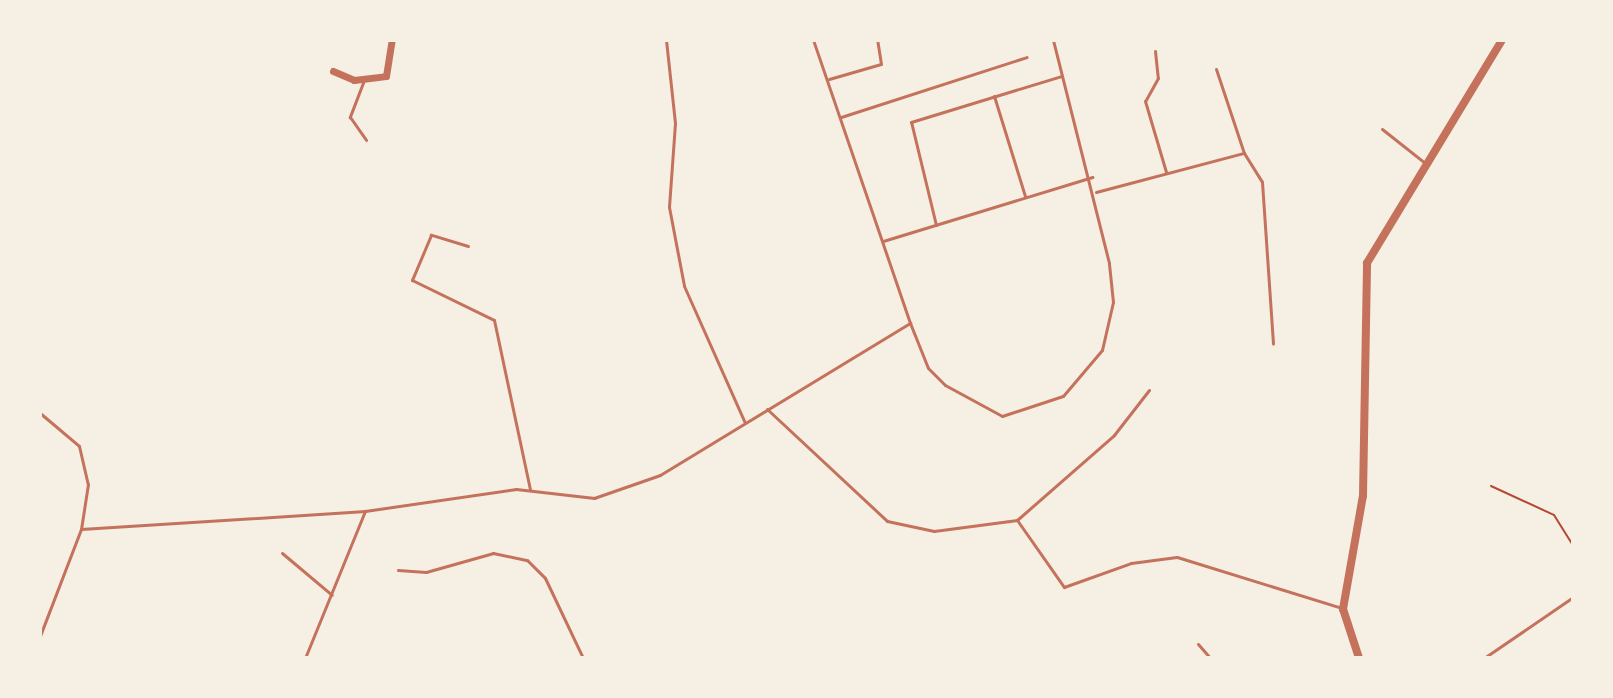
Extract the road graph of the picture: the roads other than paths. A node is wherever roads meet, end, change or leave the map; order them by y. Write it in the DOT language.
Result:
graph roads {
  1 [pos="392,40"];
  2 [pos="666,40"];
  3 [pos="813,40"];
  4 [pos="877,40"];
  5 [pos="1053,40"];
  6 [pos="1502,40"];
  7 [pos="1155,51"];
  8 [pos="1027,57"];
  9 [pos="1216,69"];
  10 [pos="333,71"];
  11 [pos="1063,75"];
  12 [pos="829,79"];
  13 [pos="364,80"];
  14 [pos="994,96"];
  15 [pos="841,117"];
  16 [pos="1382,129"];
  17 [pos="366,140"];
  18 [pos="1244,153"];
  19 [pos="1425,163"];
  20 [pos="1166,172"];
  21 [pos="1092,177"];
  22 [pos="1096,192"];
  23 [pos="1025,198"];
  24 [pos="936,225"];
  25 [pos="883,241"];
  26 [pos="468,246"];
  27 [pos="910,323"];
  28 [pos="1273,344"];
  29 [pos="1149,390"];
  30 [pos="767,409"];
  31 [pos="40,413"];
  32 [pos="745,423"];
  33 [pos="530,490"];
  34 [pos="365,511"];
  35 [pos="1017,520"];
  36 [pos="81,529"];
  37 [pos="282,553"];
  38 [pos="398,570"];
  39 [pos="332,595"];
  40 [pos="1573,597"];
  41 [pos="1343,609"];
  42 [pos="40,615"];
  43 [pos="46,623"];
  44 [pos="40,636"];
  45 [pos="1198,644"];
  46 [pos="305,658"];
  47 [pos="583,658"];
  48 [pos="1210,658"];
  49 [pos="1359,658"];
  50 [pos="1484,658"];
  1 -- 13 [label="street"];
  2 -- 32 [label="lane"];
  3 -- 12 [label="lane"];
  4 -- 12 [label="lane"];
  5 -- 11 [label="lane"];
  6 -- 19 [label="street"];
  7 -- 20 [label="lane"];
  8 -- 15 [label="lane"];
  9 -- 18 [label="lane"];
  10 -- 13 [label="street"];
  11 -- 14 [label="lane"];
  11 -- 21 [label="lane"];
  12 -- 15 [label="lane"];
  13 -- 17 [label="lane"];
  14 -- 23 [label="lane"];
  14 -- 24 [label="lane"];
  15 -- 25 [label="lane"];
  16 -- 19 [label="lane"];
  18 -- 20 [label="lane"];
  18 -- 28 [label="lane"];
  19 -- 41 [label="street"];
  20 -- 22 [label="lane"];
  21 -- 22 [label="lane"];
  21 -- 23 [label="lane"];
  22 -- 27 [label="lane"];
  23 -- 24 [label="lane"];
  24 -- 25 [label="lane"];
  25 -- 27 [label="lane"];
  26 -- 33 [label="lane"];
  27 -- 30 [label="lane"];
  29 -- 35 [label="lane"];
  30 -- 32 [label="lane"];
  30 -- 35 [label="lane"];
  31 -- 36 [label="lane"];
  32 -- 33 [label="lane"];
  33 -- 34 [label="lane"];
  34 -- 36 [label="lane"];
  34 -- 39 [label="lane"];
  35 -- 41 [label="lane"];
  36 -- 43 [label="lane"];
  37 -- 39 [label="lane"];
  38 -- 47 [label="lane"];
  39 -- 46 [label="lane"];
  40 -- 50 [label="lane"];
  41 -- 49 [label="street"];
  42 -- 43 [label="lane"];
  43 -- 44 [label="lane"];
  45 -- 48 [label="lane"];
}
